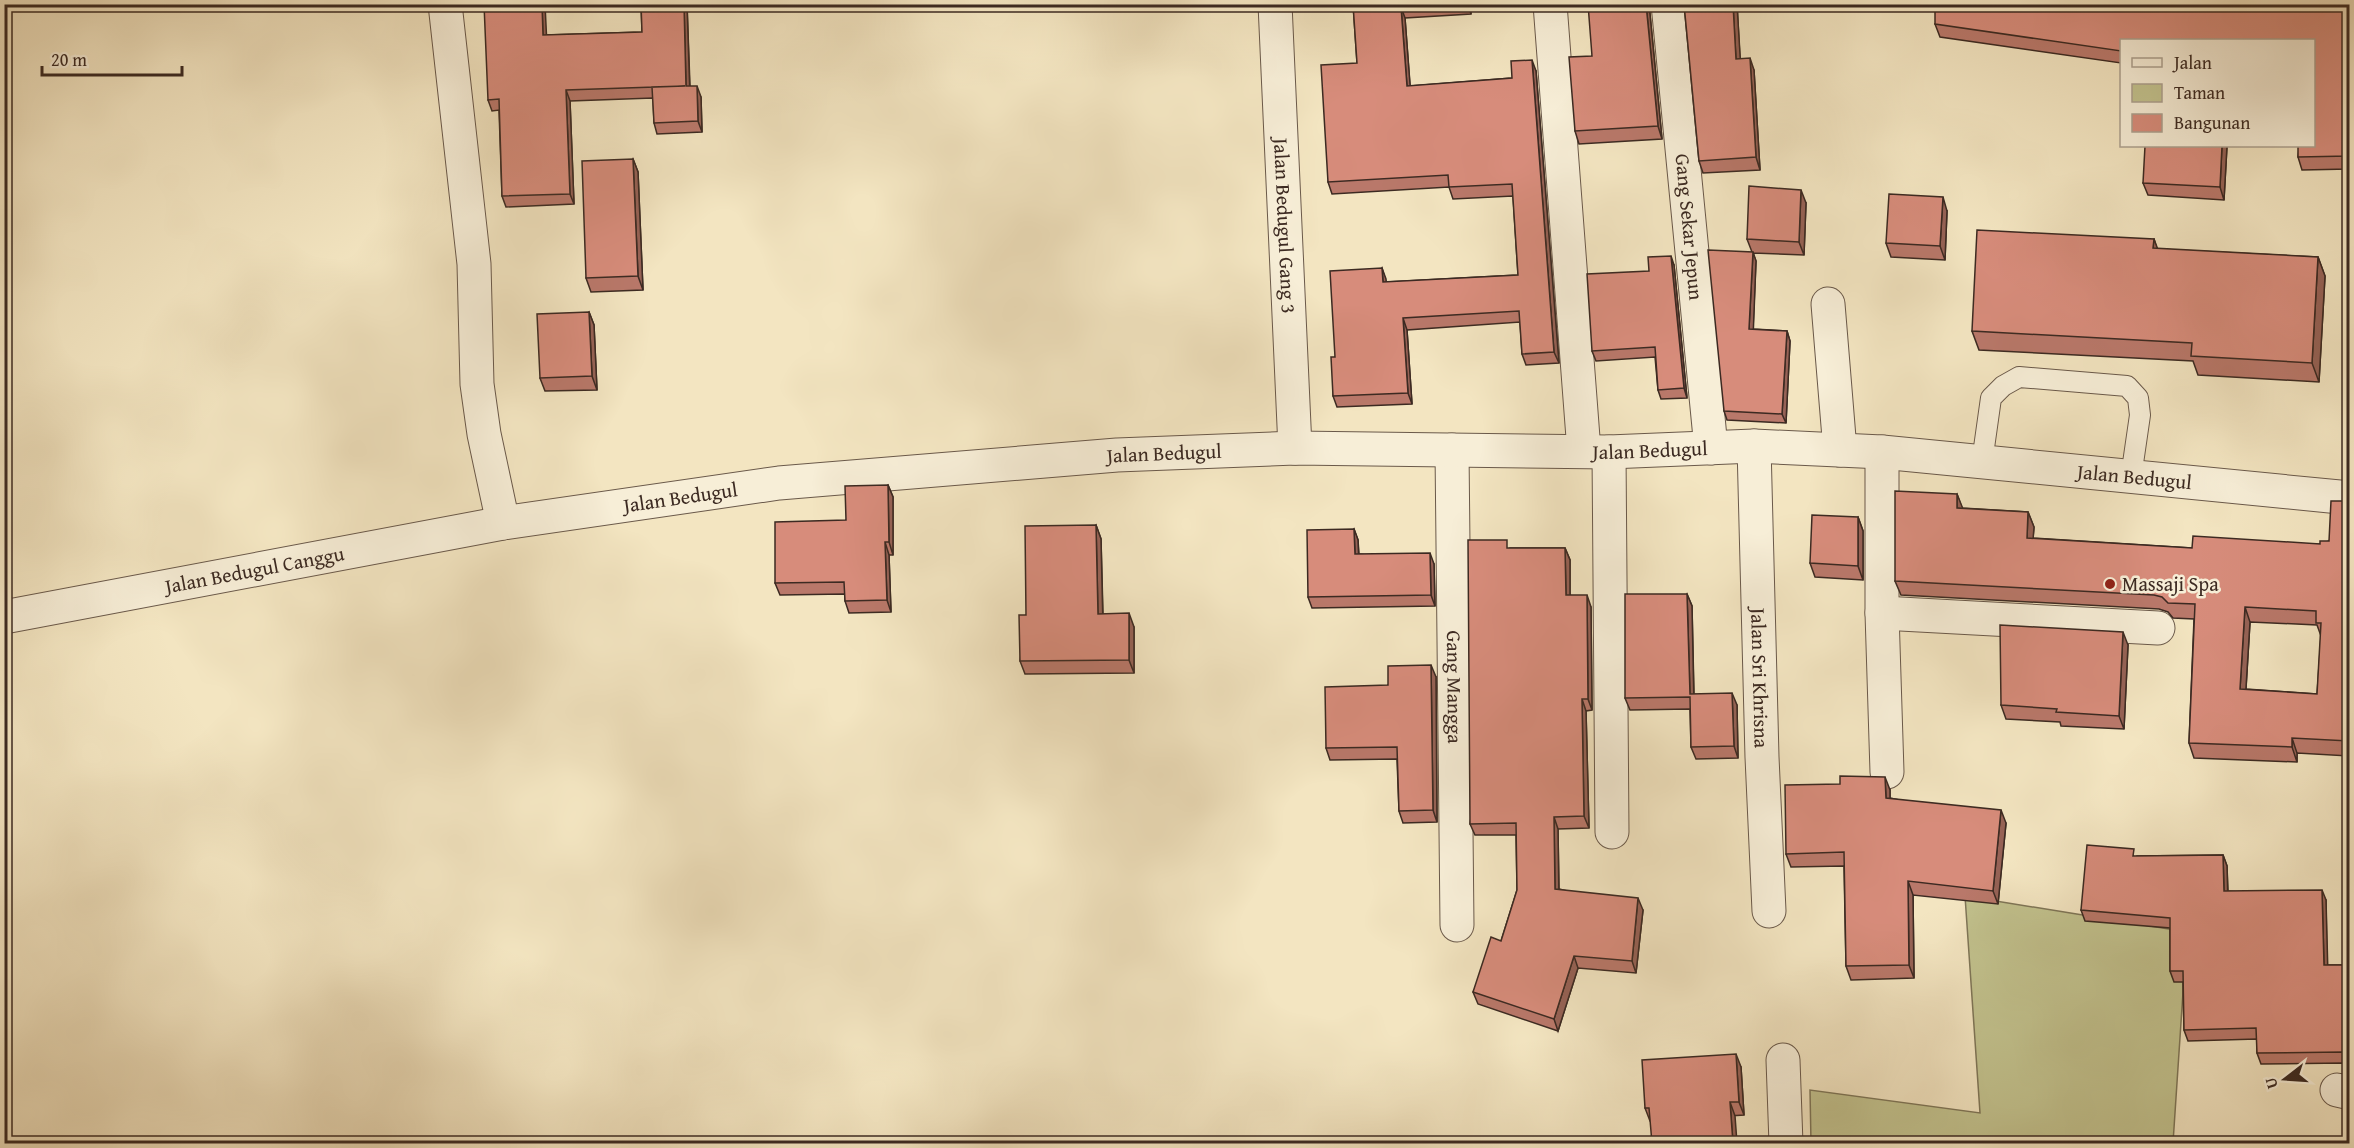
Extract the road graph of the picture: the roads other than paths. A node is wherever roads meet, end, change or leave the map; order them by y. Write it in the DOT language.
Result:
graph roads {
  1 [pos="445,4"];
  2 [pos="1275,4"];
  3 [pos="1550,4"];
  4 [pos="1668,4"];
  5 [pos="1828,304"];
  6 [pos="1754,446"];
  7 [pos="1295,448"];
  8 [pos="1711,448"];
  9 [pos="1452,450"];
  10 [pos="1840,450"];
  11 [pos="1596,452"];
  12 [pos="1882,452"];
  13 [pos="1982,462"];
  14 [pos="2131,477"];
  15 [pos="2349,498"];
  16 [pos="503,523"];
  17 [pos="1882,613"];
  18 [pos="4,617"];
  19 [pos="2158,628"];
  20 [pos="1887,772"];
  21 [pos="1612,832"];
  22 [pos="1769,911"];
  23 [pos="1457,925"];
  24 [pos="1783,1060"];
  25 [pos="1786,1143"];
  1 -- 16 [label="street"];
  2 -- 7 [label="street, Jalan Bedugul Gang 3"];
  3 -- 11 [label="street"];
  4 -- 8 [label="street, Gang Sekar Jepun"];
  5 -- 10 [label="street"];
  6 -- 8 [label="street, Jalan Bedugul"];
  6 -- 10 [label="street, Jalan Bedugul"];
  6 -- 22 [label="street, Jalan Sri Khrisna"];
  7 -- 9 [label="street, Jalan Bedugul"];
  7 -- 16 [label="street, Jalan Bedugul"];
  8 -- 11 [label="street, Jalan Bedugul"];
  9 -- 11 [label="street, Jalan Bedugul"];
  9 -- 23 [label="street, Gang Mangga"];
  10 -- 12 [label="street, Jalan Bedugul"];
  11 -- 21 [label="street"];
  12 -- 13 [label="street, Jalan Bedugul"];
  12 -- 17 [label="street"];
  13 -- 14 [label="street, Jalan Bedugul"];
  13 -- 14 [label="lane"];
  14 -- 15 [label="street, Jalan Bedugul"];
  16 -- 18 [label="street, Jalan Bedugul Canggu"];
  17 -- 19 [label="street"];
  17 -- 20 [label="street"];
  24 -- 25 [label="street"];
}
